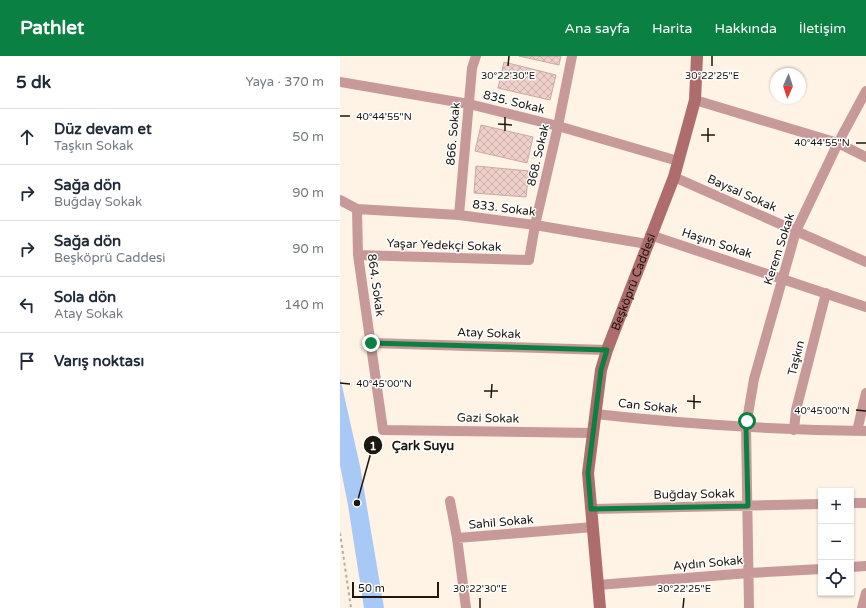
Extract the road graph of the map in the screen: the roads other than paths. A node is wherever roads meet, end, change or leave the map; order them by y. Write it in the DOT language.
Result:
graph roads {
  1 [pos="476,56"];
  2 [pos="572,56"];
  3 [pos="697,56"];
  4 [pos="340,82"];
  5 [pos="866,91"];
  6 [pos="695,100"];
  7 [pos="469,104"];
  8 [pos="558,126"];
  9 [pos="838,142"];
  10 [pos="866,157"];
  11 [pos="678,161"];
  12 [pos="674,177"];
  13 [pos="340,200"];
  14 [pos="357,209"];
  15 [pos="459,215"];
  16 [pos="535,225"];
  17 [pos="796,231"];
  18 [pos="649,239"];
  19 [pos="358,255"];
  20 [pos="529,260"];
  21 [pos="866,262"];
  22 [pos="782,279"];
  23 [pos="826,293"];
  24 [pos="866,307"];
  25 [pos="371,343"];
  26 [pos="607,350"];
  27 [pos="866,393"];
  28 [pos="595,414"];
  29 [pos="746,426"];
  30 [pos="383,430"];
  31 [pos="794,430"];
  32 [pos="861,431"];
  33 [pos="593,433"];
  34 [pos="450,501"];
  35 [pos="854,503"];
  36 [pos="866,503"];
  37 [pos="818,504"];
  38 [pos="748,506"];
  39 [pos="591,509"];
  40 [pos="593,527"];
  41 [pos="457,538"];
  42 [pos="866,566"];
  43 [pos="854,567"];
  44 [pos="818,569"];
  45 [pos="749,573"];
  46 [pos="598,585"];
  47 [pos="866,593"];
  48 [pos="466,608"];
  49 [pos="600,608"];
  50 [pos="749,608"];
  51 [pos="862,608"];
  1 -- 7 [label="street, 866. Sokak"];
  2 -- 8 [label="street, 868. Sokak"];
  3 -- 6 [label="main road, Beşköprü Caddesi"];
  4 -- 7 [label="street, 835. Sokak"];
  5 -- 9 [label="street, Kerem Sokak"];
  6 -- 9 [label="street"];
  6 -- 11 [label="main road, Beşköprü Caddesi"];
  7 -- 8 [label="street, 835. Sokak"];
  7 -- 15 [label="street, 866. Sokak"];
  8 -- 11 [label="street, 835. Sokak"];
  8 -- 16 [label="street, 868. Sokak"];
  9 -- 10 [label="street"];
  9 -- 17 [label="street, Kerem Sokak"];
  11 -- 12 [label="main road, Beşköprü Caddesi"];
  12 -- 17 [label="street, Baysal Sokak"];
  12 -- 18 [label="main road, Beşköprü Caddesi"];
  13 -- 14 [label="street"];
  14 -- 15 [label="street, 833. Sokak"];
  14 -- 19 [label="street, 864. Sokak"];
  15 -- 16 [label="street, 833. Sokak"];
  16 -- 18 [label="street, 833. Sokak"];
  16 -- 20 [label="street, 868. Sokak"];
  17 -- 21 [label="street, Baysal Sokak"];
  17 -- 22 [label="street, Kerem Sokak"];
  18 -- 22 [label="street, Haşım Sokak"];
  18 -- 26 [label="main road, Beşköprü Caddesi"];
  19 -- 20 [label="street, Yaşar Yedekçi Sokak"];
  19 -- 25 [label="street, 864. Sokak"];
  22 -- 23 [label="street, Haşım Sokak"];
  22 -- 29 [label="street, Kerem Sokak"];
  23 -- 24 [label="street, Haşım Sokak"];
  23 -- 31 [label="street, Taşkın"];
  25 -- 26 [label="street, Atay Sokak"];
  25 -- 30 [label="street, 864. Sokak"];
  26 -- 28 [label="main road, Beşköprü Caddesi"];
  27 -- 32 [label="street"];
  28 -- 29 [label="street, Can Sokak"];
  28 -- 33 [label="main road, Beşköprü Caddesi"];
  29 -- 31 [label="street, Can Sokak"];
  29 -- 38 [label="street, Kerem Sokak"];
  30 -- 33 [label="street, Gazi Sokak"];
  31 -- 32 [label="street, Can Sokak"];
  33 -- 39 [label="main road, Beşköprü Caddesi"];
  34 -- 41 [label="street"];
  35 -- 36 [label="street"];
  37 -- 38 [label="street, Buğday Sokak"];
  38 -- 39 [label="street, Buğday Sokak"];
  38 -- 45 [label="street, Kerem Sokak"];
  39 -- 40 [label="main road, Beşköprü Caddesi"];
  40 -- 41 [label="street, Sahil Sokak"];
  40 -- 46 [label="main road, Beşköprü Caddesi"];
  41 -- 48 [label="street, Sahil Sokak"];
  42 -- 43 [label="street"];
  44 -- 45 [label="street, Aydın Sokak"];
  45 -- 46 [label="street, Aydın Sokak"];
  45 -- 50 [label="street, Kerem Sokak"];
  46 -- 49 [label="main road, Beşköprü Caddesi"];
  47 -- 51 [label="street"];
}
